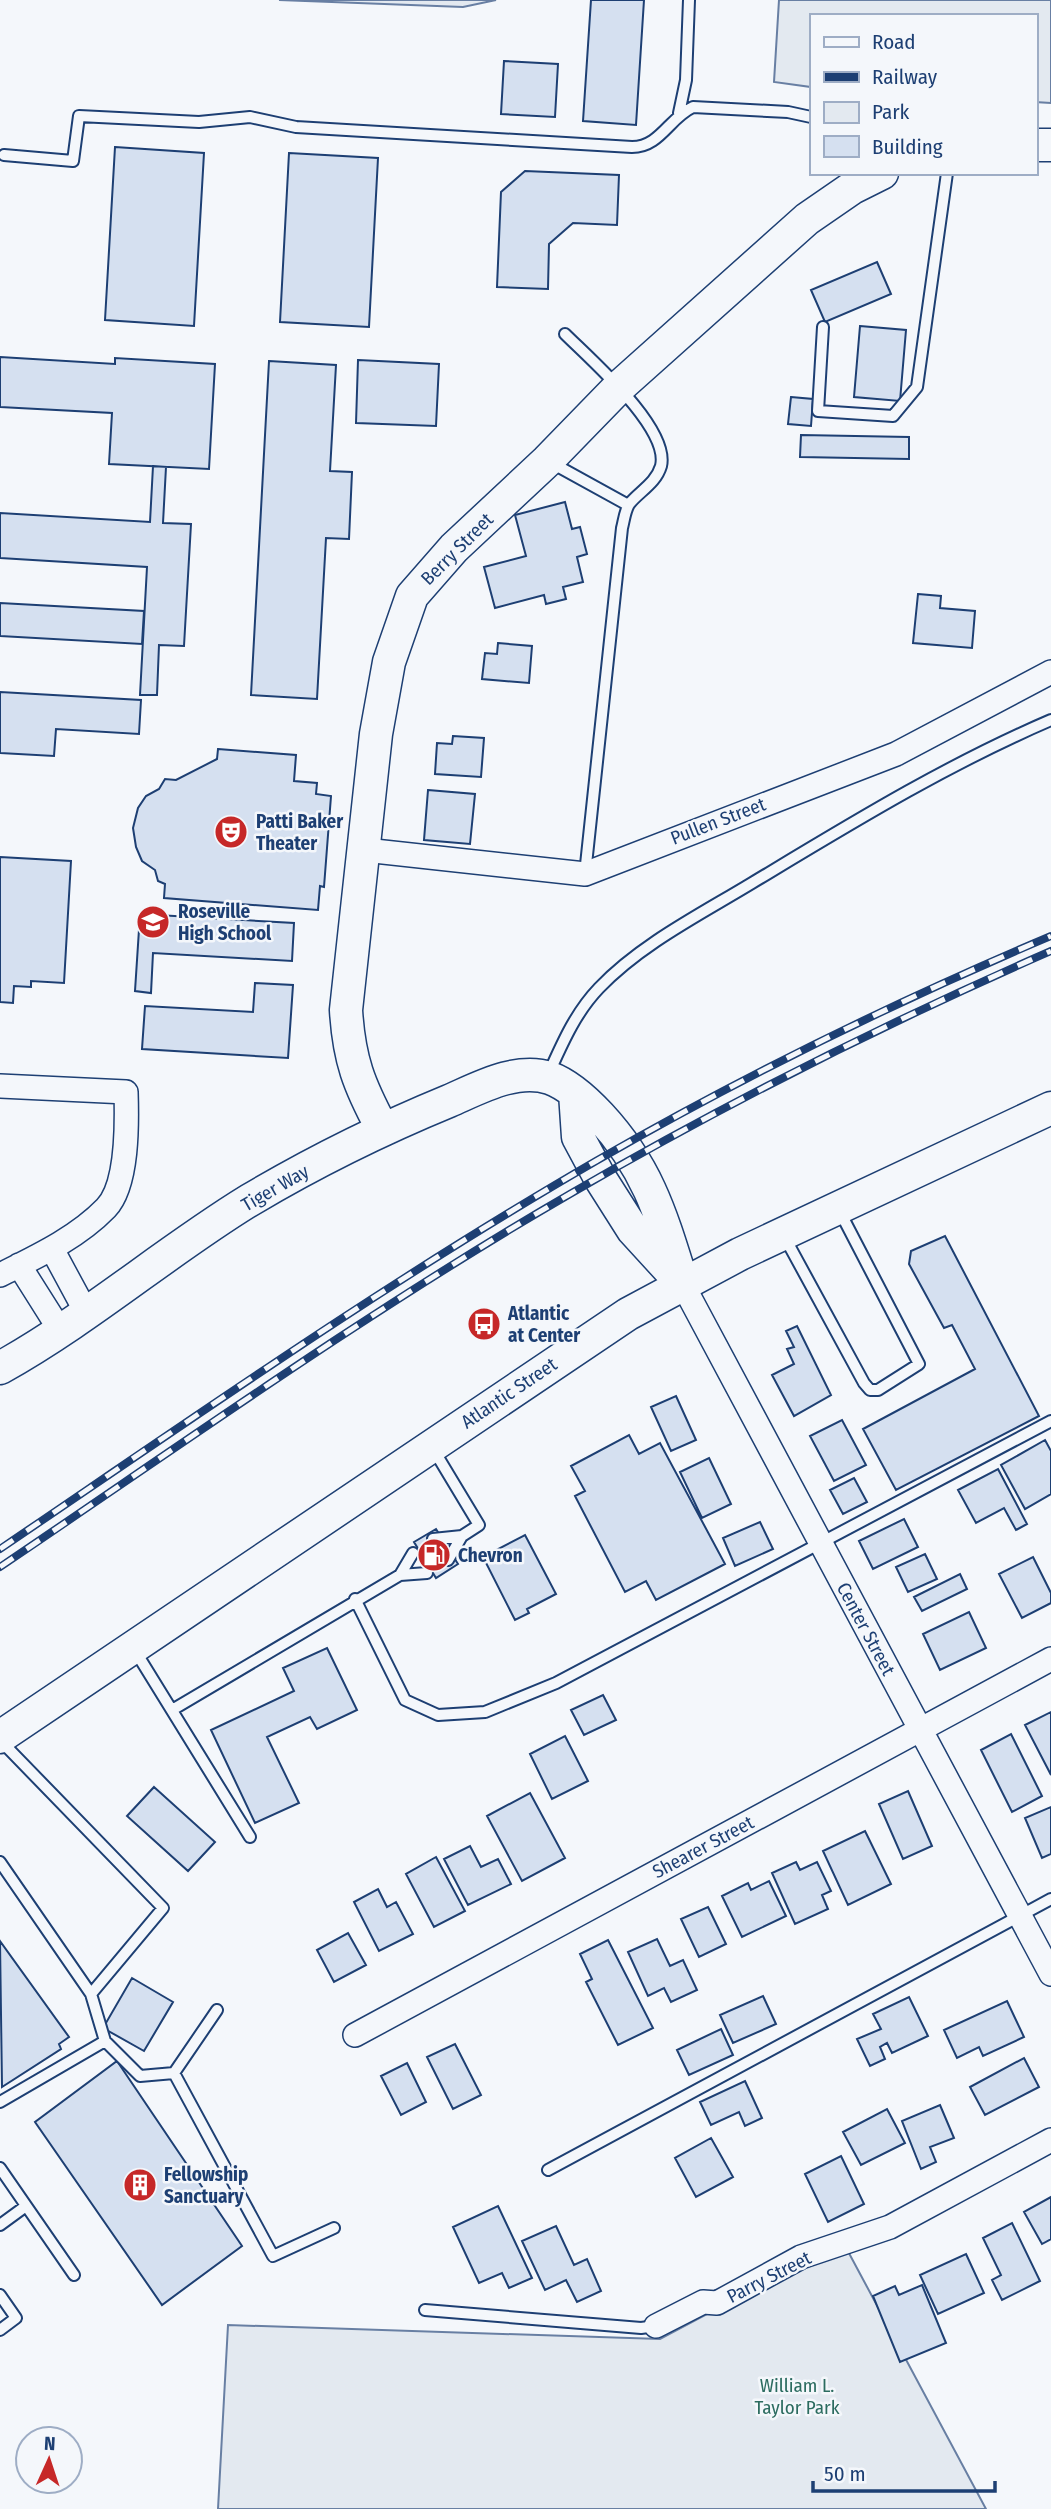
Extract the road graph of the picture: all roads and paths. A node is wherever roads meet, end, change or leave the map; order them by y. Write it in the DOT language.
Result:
graph roads {
  1 [pos="689,0"];
  2 [pos="679,113"];
  3 [pos="810,117"];
  4 [pos="4,155"];
  5 [pos="872,175"];
  6 [pos="947,175"];
  7 [pos="823,327"];
  8 [pos="565,334"];
  9 [pos="618,388"];
  10 [pos="548,461"];
  11 [pos="628,505"];
  12 [pos="1051,673"];
  13 [pos="1051,720"];
  14 [pos="365,850"];
  15 [pos="585,874"];
  16 [pos="547,1077"];
  17 [pos="0,1086"];
  18 [pos="1051,1108"];
  19 [pos="382,1128"];
  20 [pos="837,1208"];
  21 [pos="783,1233"];
  22 [pos="52,1249"];
  23 [pos="10,1270"];
  24 [pos="682,1285"];
  25 [pos="86,1312"];
  26 [pos="60,1330"];
  27 [pos="0,1368"];
  28 [pos="1051,1421"];
  29 [pos="431,1445"];
  30 [pos="461,1536"];
  31 [pos="433,1539"];
  32 [pos="820,1542"];
  33 [pos="413,1553"];
  34 [pos="448,1560"];
  35 [pos="426,1573"];
  36 [pos="400,1575"];
  37 [pos="355,1599"];
  38 [pos="133,1647"];
  39 [pos="1051,1659"];
  40 [pos="172,1710"];
  41 [pos="920,1730"];
  42 [pos="0,1739"];
  43 [pos="250,1837"];
  44 [pos="0,1862"];
  45 [pos="1051,1899"];
  46 [pos="1020,1915"];
  47 [pos="1051,1974"];
  48 [pos="91,1994"];
  49 [pos="217,2010"];
  50 [pos="355,2035"];
  51 [pos="105,2041"];
  52 [pos="174,2073"];
  53 [pos="0,2102"];
  54 [pos="1051,2140"];
  55 [pos="0,2168"];
  56 [pos="548,2170"];
  57 [pos="26,2206"];
  58 [pos="0,2225"];
  59 [pos="334,2228"];
  60 [pos="74,2275"];
  61 [pos="0,2295"];
  62 [pos="425,2310"];
  63 [pos="656,2326"];
  64 [pos="0,2330"];
  1 -- 2 [label="lane"];
  2 -- 3 [label="lane"];
  2 -- 4 [label="lane"];
  5 -- 9 [label="street, Berry Street"];
  6 -- 7 [label="lane"];
  8 -- 9 [label="lane"];
  9 -- 10 [label="street, Berry Street"];
  9 -- 11 [label="lane"];
  10 -- 11 [label="lane"];
  10 -- 14 [label="street, Berry Street"];
  11 -- 15 [label="lane"];
  12 -- 15 [label="street, Pullen Street"];
  13 -- 16 [label="lane"];
  14 -- 15 [label="street, Pullen Street"];
  14 -- 19 [label="street, Berry Street"];
  16 -- 19 [label="street, Tiger Way"];
  16 -- 24 [label="street"];
  17 -- 22 [label="street"];
  18 -- 20 [label="street, Atlantic Street"];
  19 -- 25 [label="street, Tiger Way"];
  20 -- 21 [label="street, Atlantic Street"];
  20 -- 21 [label="lane"];
  21 -- 24 [label="street, Atlantic Street"];
  22 -- 23 [label="street"];
  22 -- 25 [label="street"];
  23 -- 26 [label="street"];
  24 -- 29 [label="street, Atlantic Street"];
  24 -- 32 [label="street, Center Street"];
  25 -- 26 [label="street, Tiger Way"];
  26 -- 27 [label="street, Tiger Way"];
  28 -- 32 [label="lane"];
  29 -- 30 [label="lane"];
  29 -- 38 [label="street, Atlantic Street"];
  30 -- 31 [label="lane"];
  30 -- 34 [label="lane"];
  32 -- 37 [label="lane"];
  32 -- 41 [label="street, Center Street"];
  33 -- 36 [label="lane"];
  35 -- 36 [label="lane"];
  36 -- 37 [label="lane"];
  37 -- 40 [label="lane"];
  38 -- 40 [label="lane"];
  38 -- 42 [label="street, Atlantic Street"];
  39 -- 41 [label="street, Shearer Street"];
  40 -- 43 [label="lane"];
  41 -- 46 [label="street, Center Street"];
  41 -- 50 [label="street, Shearer Street"];
  42 -- 48 [label="lane"];
  44 -- 48 [label="lane"];
  45 -- 46 [label="lane"];
  46 -- 47 [label="street, Center Street"];
  46 -- 56 [label="lane"];
  48 -- 51 [label="lane"];
  49 -- 52 [label="lane"];
  51 -- 52 [label="lane"];
  51 -- 53 [label="lane"];
  52 -- 59 [label="lane"];
  54 -- 63 [label="street, Parry Street"];
  55 -- 57 [label="lane"];
  57 -- 58 [label="lane"];
  57 -- 60 [label="lane"];
  61 -- 64 [label="lane"];
  62 -- 63 [label="lane, Parry Street"];
}
